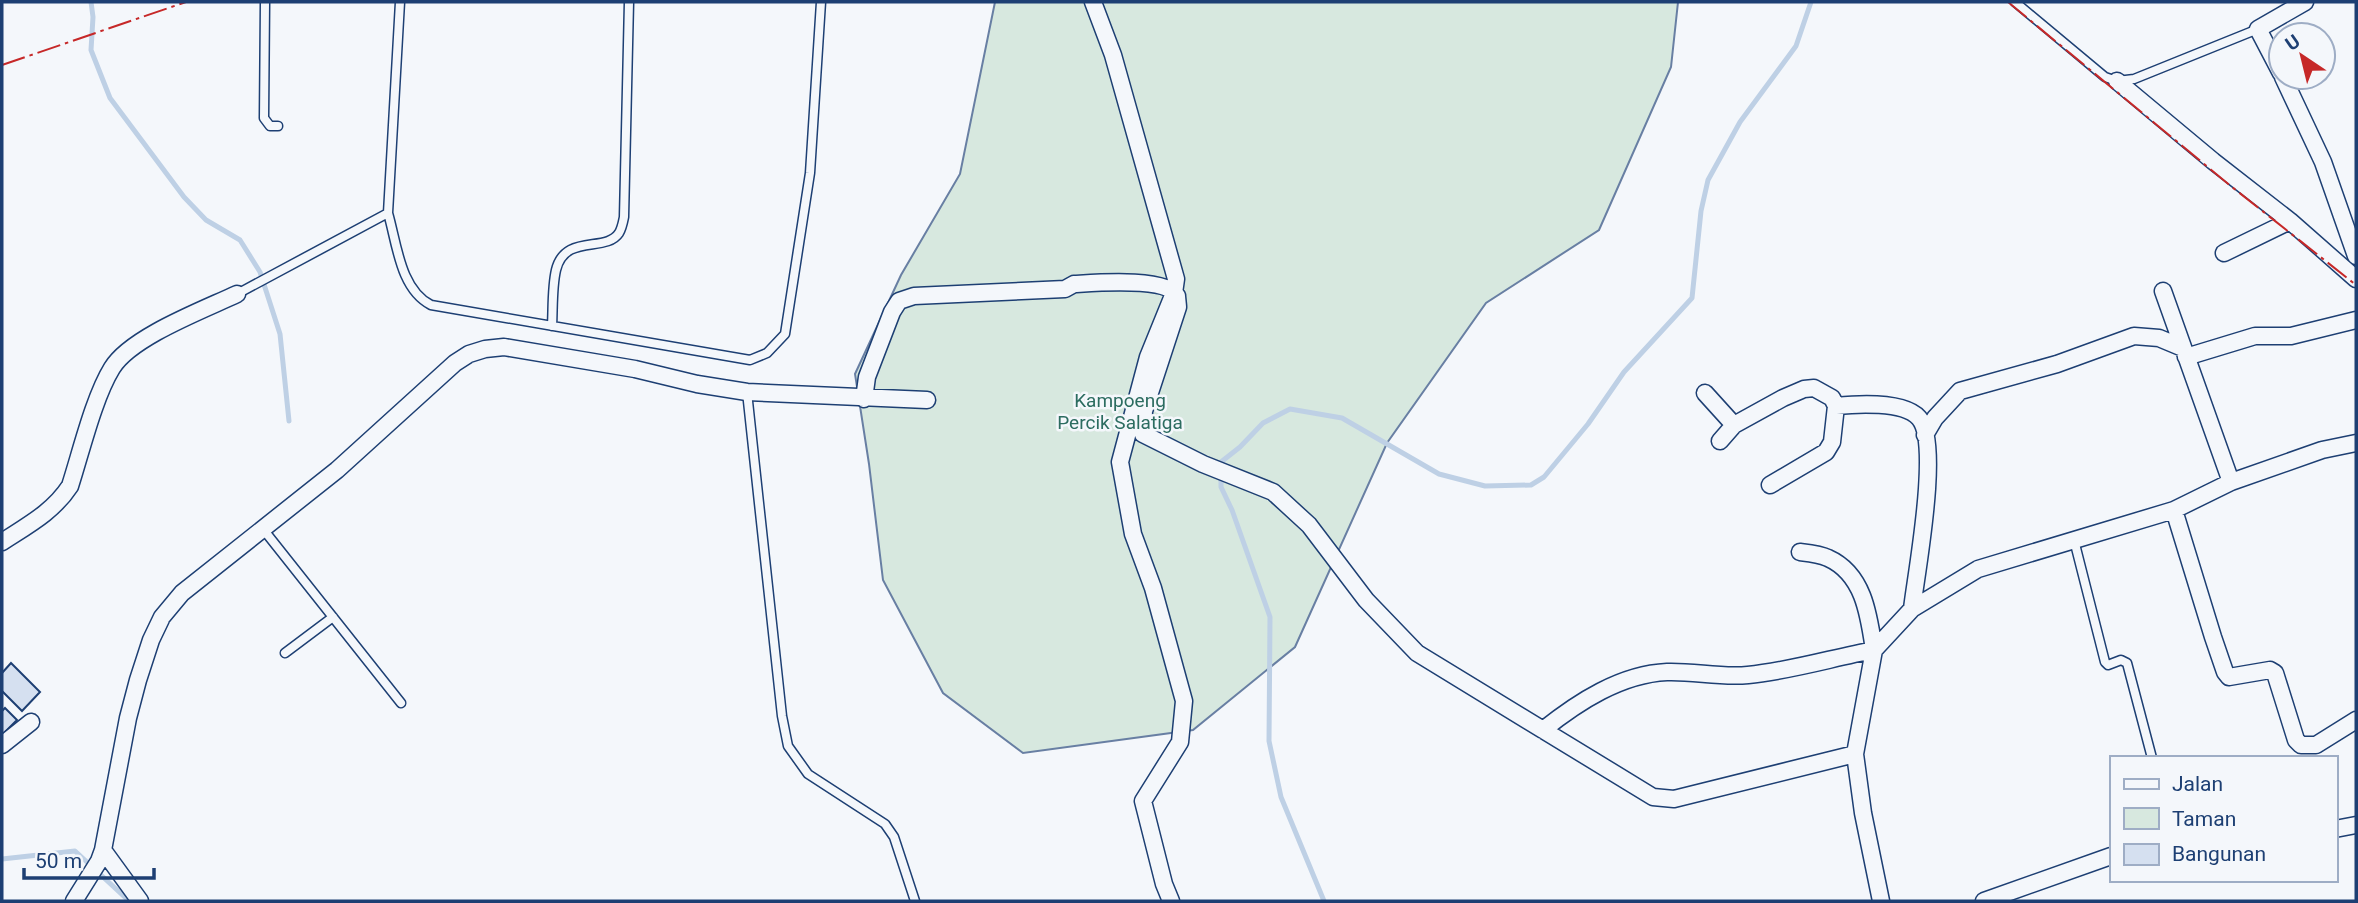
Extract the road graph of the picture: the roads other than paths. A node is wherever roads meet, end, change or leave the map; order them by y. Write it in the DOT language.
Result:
graph roads {
  1 [pos="265,2"];
  2 [pos="400,2"];
  3 [pos="629,2"];
  4 [pos="821,2"];
  5 [pos="1093,2"];
  6 [pos="2015,2"];
  7 [pos="2305,2"];
  8 [pos="2258,29"];
  9 [pos="2267,46"];
  10 [pos="2117,81"];
  11 [pos="2290,91"];
  12 [pos="278,126"];
  13 [pos="388,213"];
  14 [pos="2290,221"];
  15 [pos="2224,253"];
  16 [pos="2356,256"];
  17 [pos="2356,279"];
  18 [pos="2163,291"];
  19 [pos="1174,293"];
  20 [pos="237,294"];
  21 [pos="2356,320"];
  22 [pos="552,326"];
  23 [pos="2185,352"];
  24 [pos="747,392"];
  25 [pos="1705,393"];
  26 [pos="864,398"];
  27 [pos="927,400"];
  28 [pos="1836,405"];
  29 [pos="1734,425"];
  30 [pos="1925,435"];
  31 [pos="1720,441"];
  32 [pos="2356,443"];
  33 [pos="2231,482"];
  34 [pos="1770,485"];
  35 [pos="2174,510"];
  36 [pos="263,529"];
  37 [pos="2074,538"];
  38 [pos="2,542"];
  39 [pos="1800,552"];
  40 [pos="1912,609"];
  41 [pos="333,617"];
  42 [pos="1874,650"];
  43 [pos="285,653"];
  44 [pos="401,703"];
  45 [pos="2356,720"];
  46 [pos="32,722"];
  47 [pos="1543,730"];
  48 [pos="2,745"];
  49 [pos="1855,754"];
  50 [pos="2151,756"];
  51 [pos="2356,825"];
  52 [pos="2337,829"];
  53 [pos="101,855"];
  54 [pos="2110,856"];
  55 [pos="74,901"];
  56 [pos="140,901"];
  57 [pos="915,901"];
  58 [pos="1171,901"];
  59 [pos="1881,901"];
  60 [pos="1984,901"];
  1 -- 12 [label="lane"];
  2 -- 13 [label="lane"];
  3 -- 22 [label="lane"];
  4 -- 22 [label="lane"];
  5 -- 19 [label="street"];
  6 -- 10 [label="lane"];
  7 -- 8 [label="street"];
  8 -- 9 [label="street"];
  8 -- 10 [label="lane"];
  10 -- 14 [label="street"];
  11 -- 16 [label="street"];
  13 -- 20 [label="lane"];
  13 -- 22 [label="lane"];
  14 -- 15 [label="street"];
  14 -- 17 [label="street"];
  18 -- 23 [label="street"];
  19 -- 26 [label="street"];
  19 -- 47 [label="street"];
  19 -- 58 [label="street"];
  20 -- 38 [label="street"];
  21 -- 23 [label="street"];
  23 -- 30 [label="street"];
  23 -- 33 [label="street"];
  24 -- 26 [label="street"];
  24 -- 36 [label="street"];
  24 -- 57 [label="lane"];
  25 -- 29 [label="street"];
  26 -- 27 [label="street"];
  28 -- 29 [label="street"];
  28 -- 30 [label="street"];
  28 -- 34 [label="street"];
  29 -- 31 [label="street"];
  30 -- 40 [label="street"];
  32 -- 33 [label="street"];
  33 -- 35 [label="street"];
  35 -- 37 [label="street"];
  35 -- 45 [label="street"];
  36 -- 41 [label="lane"];
  36 -- 53 [label="street"];
  37 -- 40 [label="street"];
  37 -- 50 [label="lane"];
  39 -- 42 [label="street"];
  40 -- 42 [label="street"];
  41 -- 43 [label="lane"];
  41 -- 44 [label="lane"];
  42 -- 47 [label="street"];
  42 -- 49 [label="street"];
  46 -- 48 [label="street"];
  47 -- 49 [label="street"];
  49 -- 59 [label="street"];
  51 -- 52 [label="street"];
  53 -- 55 [label="street"];
  53 -- 56 [label="street"];
  54 -- 60 [label="street"];
}
